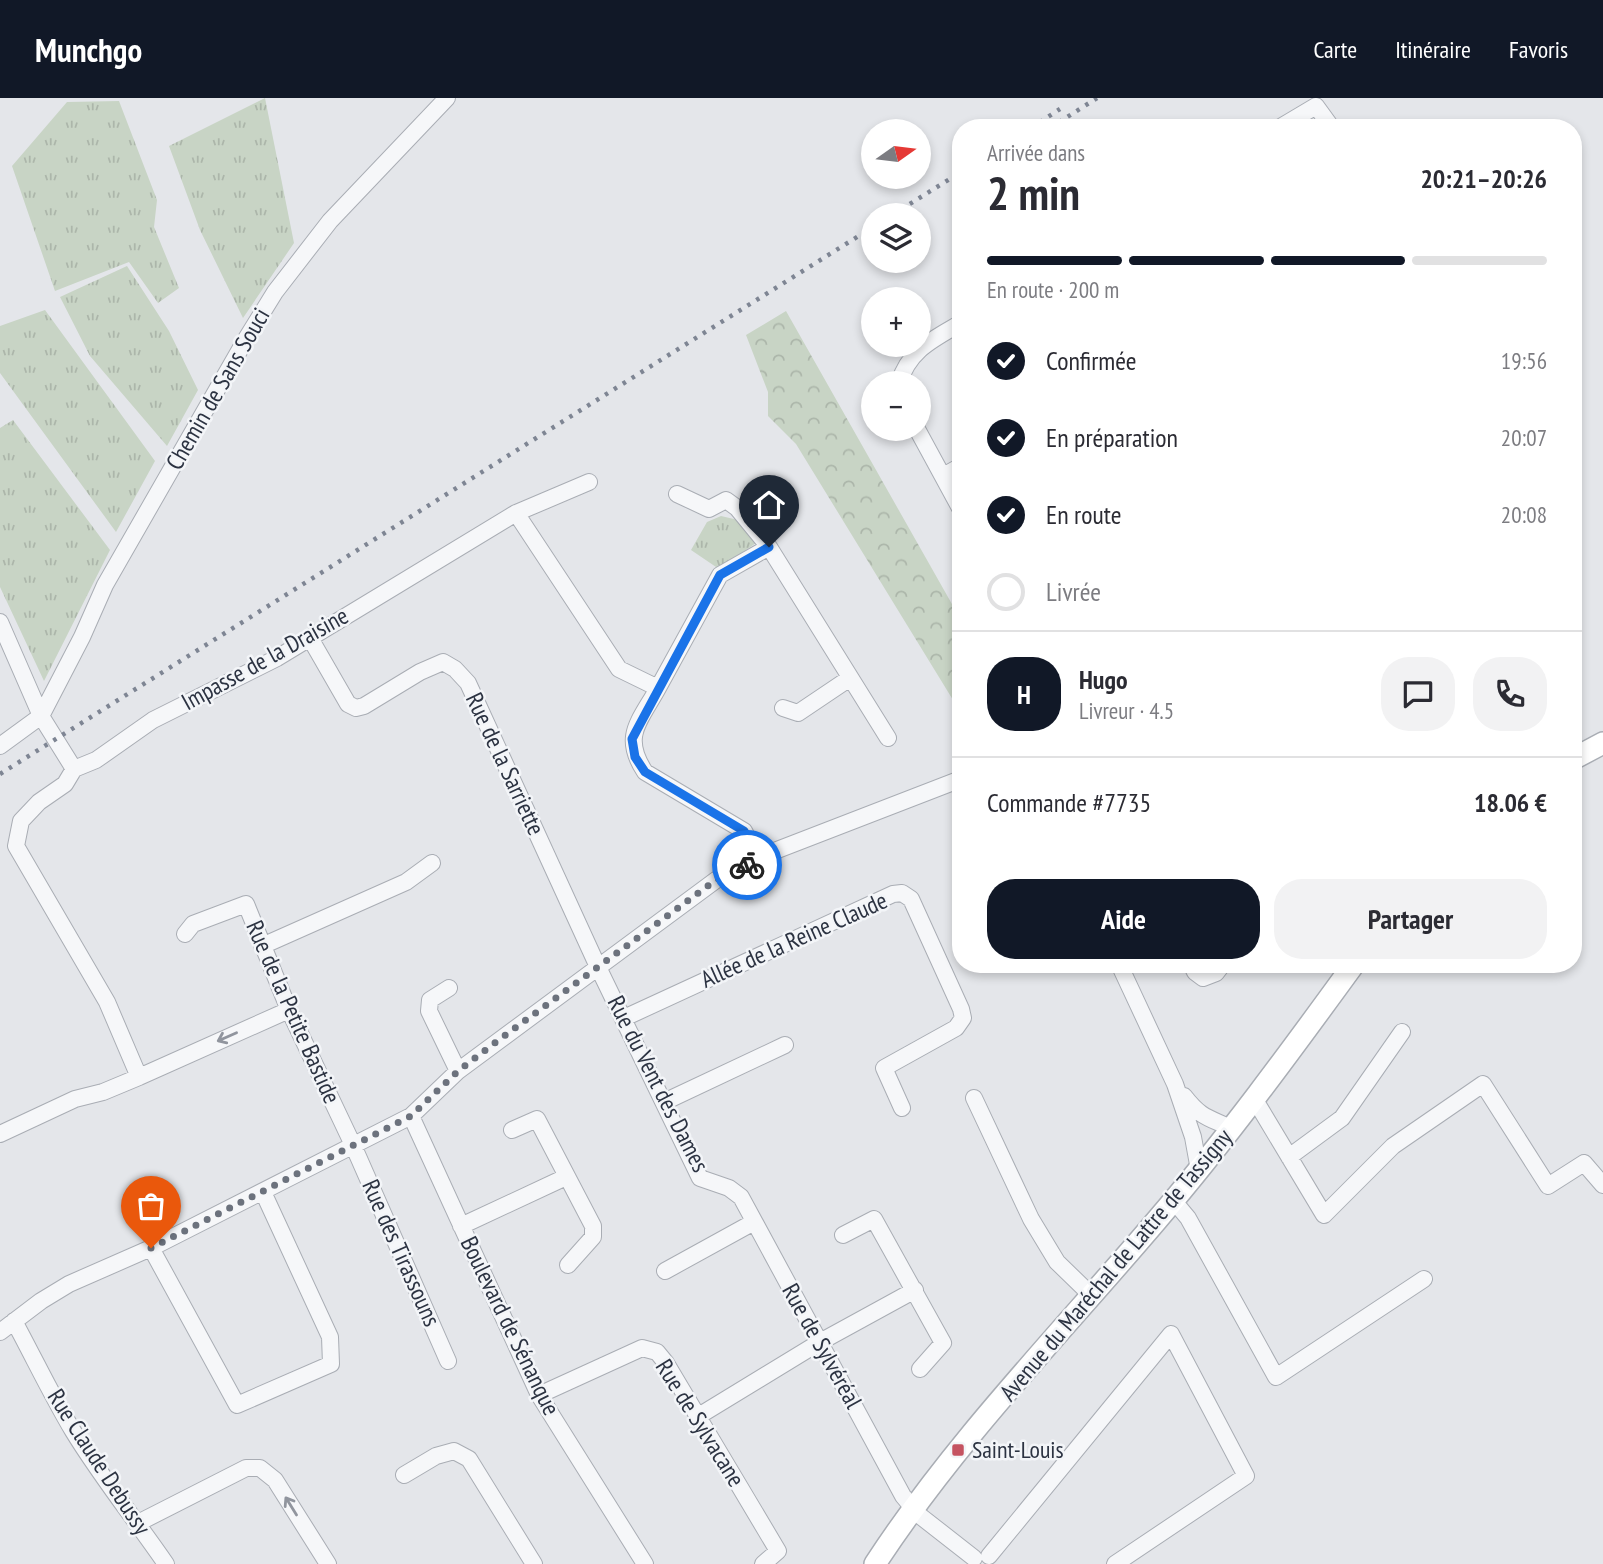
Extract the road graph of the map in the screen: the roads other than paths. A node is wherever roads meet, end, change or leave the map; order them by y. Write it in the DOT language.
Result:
graph roads {
  1 [pos="447,98"];
  2 [pos="1294,119"];
  3 [pos="1325,119"];
  4 [pos="952,328"];
  5 [pos="902,371"];
  6 [pos="924,441"];
  7 [pos="952,471"];
  8 [pos="943,476"];
  9 [pos="589,482"];
  10 [pos="952,493"];
  11 [pos="677,494"];
  12 [pos="516,513"];
  13 [pos="769,547"];
  14 [pos="0,622"];
  15 [pos="310,638"];
  16 [pos="850,678"];
  17 [pos="658,688"];
  18 [pos="783,708"];
  19 [pos="41,716"];
  20 [pos="888,738"];
  21 [pos="1603,743"];
  22 [pos="0,746"];
  23 [pos="1582,754"];
  24 [pos="74,769"];
  25 [pos="952,783"];
  26 [pos="759,859"];
  27 [pos="432,863"];
  28 [pos="185,934"];
  29 [pos="262,946"];
  30 [pos="598,967"];
  31 [pos="1123,973"];
  32 [pos="1196,973"];
  33 [pos="1216,973"];
  34 [pos="1347,973"];
  35 [pos="449,988"];
  36 [pos="289,1010"];
  37 [pos="624,1018"];
  38 [pos="1402,1032"];
  39 [pos="785,1045"];
  40 [pos="458,1071"];
  41 [pos="139,1077"];
  42 [pos="1175,1084"];
  43 [pos="974,1098"];
  44 [pos="1255,1100"];
  45 [pos="664,1102"];
  46 [pos="902,1108"];
  47 [pos="411,1116"];
  48 [pos="1233,1129"];
  49 [pos="512,1130"];
  50 [pos="0,1134"];
  51 [pos="353,1145"];
  52 [pos="1289,1157"];
  53 [pos="1199,1170"];
  54 [pos="566,1177"];
  55 [pos="1603,1185"];
  56 [pos="729,1188"];
  57 [pos="262,1192"];
  58 [pos="1173,1200"];
  59 [pos="754,1222"];
  60 [pos="461,1226"];
  61 [pos="844,1235"];
  62 [pos="151,1248"];
  63 [pos="568,1265"];
  64 [pos="665,1271"];
  65 [pos="1424,1279"];
  66 [pos="915,1290"];
  67 [pos="1091,1295"];
  68 [pos="14,1321"];
  69 [pos="0,1332"];
  70 [pos="821,1342"];
  71 [pos="448,1361"];
  72 [pos="920,1369"];
  73 [pos="538,1395"];
  74 [pos="697,1417"];
  75 [pos="404,1475"];
  76 [pos="912,1508"];
  77 [pos="138,1523"];
  78 [pos="982,1561"];
  79 [pos="166,1564"];
  80 [pos="328,1564"];
  81 [pos="534,1564"];
  82 [pos="645,1564"];
  83 [pos="763,1564"];
  84 [pos="875,1564"];
  85 [pos="1115,1564"];
  1 -- 19 [label="street, Chemin de Sans Souci"];
  2 -- 3 [label="street"];
  4 -- 5 [label="street"];
  6 -- 8 [label="street"];
  7 -- 8 [label="street"];
  8 -- 10 [label="street"];
  9 -- 12 [label="street, Impasse de la Draisine"];
  11 -- 13 [label="street"];
  12 -- 15 [label="street, Impasse de la Draisine"];
  12 -- 17 [label="street"];
  13 -- 16 [label="street"];
  13 -- 17 [label="street"];
  14 -- 19 [label="street"];
  15 -- 24 [label="street, Impasse de la Draisine"];
  15 -- 30 [label="street, Rue de la Sarriette"];
  16 -- 18 [label="street"];
  16 -- 20 [label="street"];
  17 -- 26 [label="street"];
  19 -- 22 [label="street"];
  19 -- 24 [label="street"];
  21 -- 23 [label="main road"];
  24 -- 41 [label="street"];
  25 -- 26 [label="street"];
  26 -- 30 [label="street"];
  27 -- 29 [label="street"];
  28 -- 29 [label="street, Rue de la Petite Bastide"];
  29 -- 36 [label="street, Rue de la Petite Bastide"];
  30 -- 37 [label="street, Rue du Vent des Dames"];
  30 -- 40 [label="street"];
  31 -- 42 [label="street"];
  32 -- 33 [label="street"];
  34 -- 44 [label="main road, Avenue du Maréchal de Lattre de Tassigny"];
  35 -- 40 [label="street"];
  36 -- 41 [label="street, one-way"];
  36 -- 51 [label="street, Rue de la Petite Bastide"];
  37 -- 45 [label="street, Rue du Vent des Dames"];
  37 -- 46 [label="street, Allée de la Reine Claude"];
  38 -- 52 [label="street"];
  39 -- 45 [label="street"];
  40 -- 47 [label="street"];
  41 -- 50 [label="street"];
  42 -- 48 [label="street"];
  42 -- 53 [label="street"];
  43 -- 67 [label="street"];
  44 -- 48 [label="main road, Avenue du Maréchal de Lattre de Tassigny"];
  44 -- 52 [label="street"];
  45 -- 56 [label="street, Rue du Vent des Dames"];
  47 -- 51 [label="street"];
  47 -- 60 [label="street, Boulevard de Sénanque"];
  48 -- 53 [label="main road, Avenue du Maréchal de Lattre de Tassigny"];
  49 -- 54 [label="street"];
  51 -- 57 [label="street"];
  51 -- 71 [label="street, Rue des Tirassouns"];
  52 -- 55 [label="street"];
  53 -- 58 [label="main road, Avenue du Maréchal de Lattre de Tassigny"];
  54 -- 60 [label="street"];
  54 -- 63 [label="street"];
  56 -- 59 [label="street, Rue de Sylvéréal"];
  57 -- 62 [label="street"];
  57 -- 62 [label="street"];
  58 -- 65 [label="street"];
  58 -- 67 [label="main road, Avenue du Maréchal de Lattre de Tassigny"];
  59 -- 64 [label="street"];
  59 -- 70 [label="street, Rue de Sylvéréal"];
  60 -- 73 [label="street, Boulevard de Sénanque"];
  61 -- 66 [label="street"];
  62 -- 68 [label="street"];
  66 -- 70 [label="street"];
  66 -- 72 [label="street"];
  67 -- 76 [label="main road, Avenue du Maréchal de Lattre de Tassigny"];
  68 -- 69 [label="street"];
  68 -- 77 [label="street, Rue Claude Debussy"];
  70 -- 74 [label="street"];
  70 -- 76 [label="street, Rue de Sylvéréal"];
  73 -- 74 [label="street, Rue de Sylvacane"];
  73 -- 82 [label="street, Boulevard de Sénanque"];
  74 -- 83 [label="street, Rue de Sylvacane"];
  75 -- 81 [label="street"];
  76 -- 78 [label="street"];
  76 -- 84 [label="main road, Avenue du Maréchal de Lattre de Tassigny"];
  77 -- 79 [label="street, Rue Claude Debussy"];
  80 -- 77 [label="street, one-way"];
  78 -- 85 [label="street"];
}
